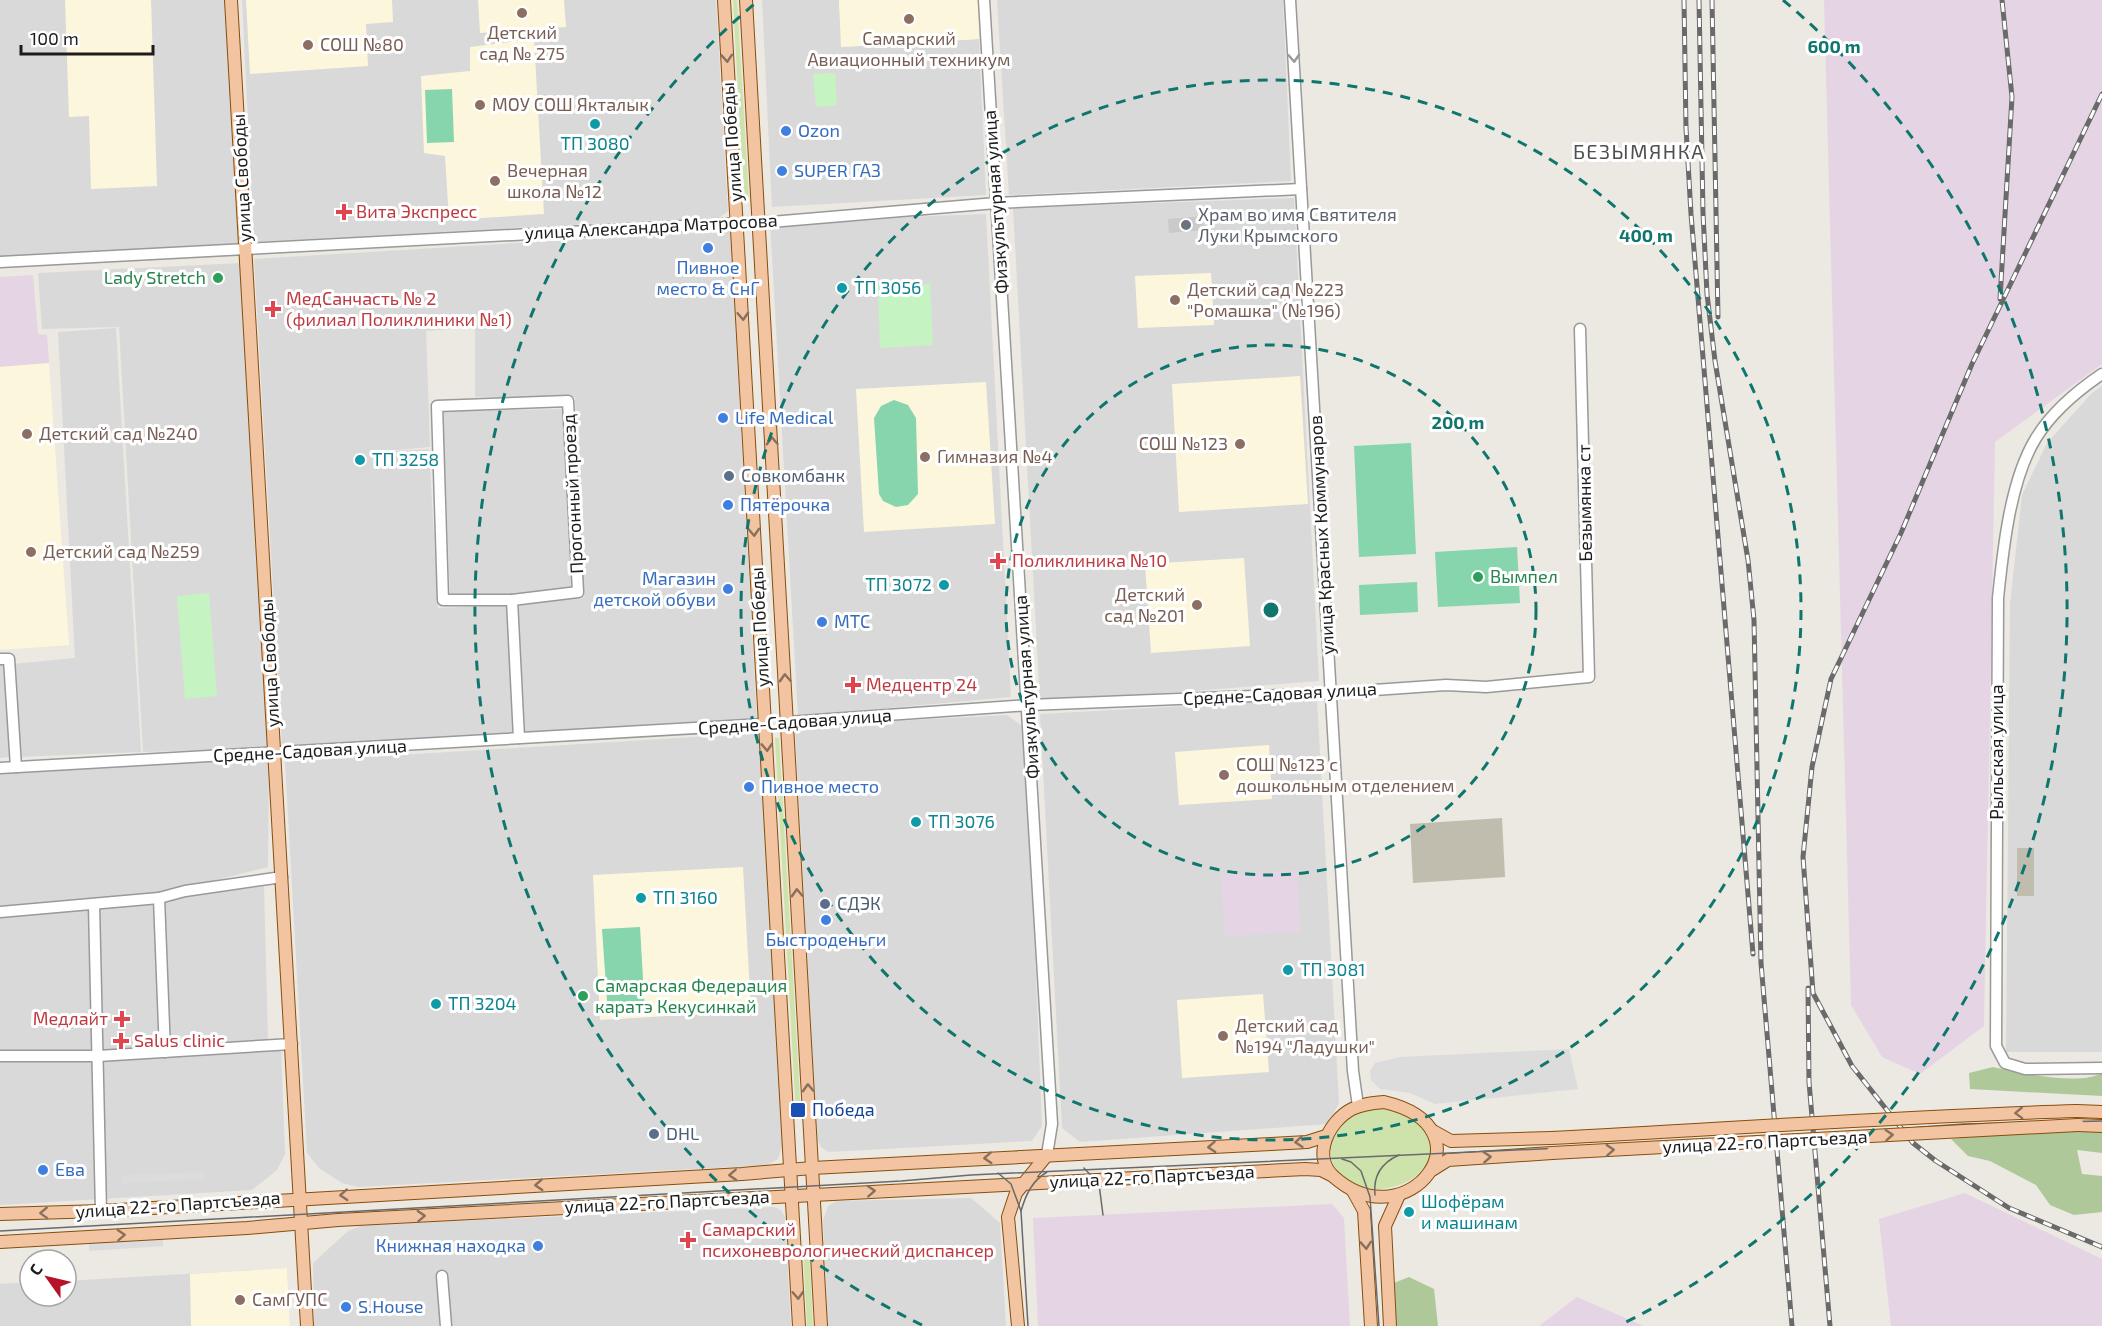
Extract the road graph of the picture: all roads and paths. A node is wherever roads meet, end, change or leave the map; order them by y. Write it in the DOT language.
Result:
graph roads {
  1 [pos="231,0"];
  2 [pos="724,0"];
  3 [pos="746,0"];
  4 [pos="984,0"];
  5 [pos="1290,0"];
  6 [pos="1302,189"];
  7 [pos="996,203"];
  8 [pos="738,223"];
  9 [pos="759,223"];
  10 [pos="246,250"];
  11 [pos="0,262"];
  12 [pos="1580,328"];
  13 [pos="2102,374"];
  14 [pos="512,600"];
  15 [pos="0,659"];
  16 [pos="1589,677"];
  17 [pos="1331,693"];
  18 [pos="1029,705"];
  19 [pos="788,722"];
  20 [pos="766,724"];
  21 [pos="519,738"];
  22 [pos="275,754"];
  23 [pos="16,767"];
  24 [pos="0,768"];
  25 [pos="282,877"];
  26 [pos="159,898"];
  27 [pos="94,905"];
  28 [pos="0,912"];
  29 [pos="292,1044"];
  30 [pos="165,1052"];
  31 [pos="0,1056"];
  32 [pos="98,1056"];
  33 [pos="2102,1068"];
  34 [pos="1358,1106"];
  35 [pos="2102,1112"];
  36 [pos="809,1113"];
  37 [pos="788,1116"];
  38 [pos="2102,1126"];
  39 [pos="1433,1131"];
  40 [pos="1326,1136"];
  41 [pos="1047,1155"];
  42 [pos="812,1168"];
  43 [pos="792,1170"];
  44 [pos="1432,1170"];
  45 [pos="1333,1176"];
  46 [pos="1024,1183"];
  47 [pos="1352,1190"];
  48 [pos="813,1194"];
  49 [pos="793,1195"];
  50 [pos="1399,1195"];
  51 [pos="300,1198"];
  52 [pos="101,1211"];
  53 [pos="0,1214"];
  54 [pos="302,1223"];
  55 [pos="0,1242"];
  56 [pos="817,1253"];
  57 [pos="796,1256"];
  58 [pos="442,1276"];
  59 [pos="307,1326"];
  60 [pos="446,1326"];
  61 [pos="800,1326"];
  62 [pos="821,1326"];
  63 [pos="1018,1326"];
  64 [pos="1371,1326"];
  65 [pos="1390,1326"];
  1 -- 10 [label="main road, улица Свободы"];
  2 -- 8 [label="main road, улица Победы, one-way"];
  3 -- 9 [label="main road, улица Победы"];
  4 -- 7 [label="street, Физкультурная улица"];
  5 -- 6 [label="street, улица Красных Коммунаров, one-way"];
  6 -- 7 [label="street, улица Александра Матросова"];
  6 -- 17 [label="street, улица Красных Коммунаров"];
  7 -- 9 [label="street, улица Александра Матросова"];
  7 -- 18 [label="street, Физкультурная улица"];
  8 -- 9 [label="main road, улица Александра Матросова"];
  8 -- 10 [label="street, улица Александра Матросова"];
  8 -- 20 [label="main road, улица Победы, one-way"];
  19 -- 9 [label="main road, улица Победы, one-way"];
  10 -- 11 [label="street, улица Александра Матросова"];
  10 -- 22 [label="main road, улица Свободы"];
  12 -- 16 [label="street, Безымянка ст"];
  13 -- 33 [label="street, Рыльская улица"];
  14 -- 14 [label="street, Прогонный проезд"];
  14 -- 21 [label="street"];
  15 -- 23 [label="street"];
  16 -- 17 [label="street, Средне-Садовая улица"];
  17 -- 18 [label="street, Средне-Садовая улица"];
  17 -- 34 [label="street, улица Красных Коммунаров"];
  18 -- 19 [label="street, Средне-Садовая улица"];
  18 -- 41 [label="street, Физкультурная улица"];
  19 -- 20 [label="main road, Средне-Садовая улица"];
  36 -- 19 [label="main road, улица Победы, one-way"];
  20 -- 21 [label="street, Средне-Садовая улица"];
  20 -- 37 [label="main road, улица Победы, one-way"];
  21 -- 22 [label="street, Средне-Садовая улица"];
  22 -- 23 [label="street, Средне-Садовая улица"];
  22 -- 25 [label="main road, улица Свободы"];
  23 -- 24 [label="street, Средне-Садовая улица"];
  25 -- 26 [label="street"];
  25 -- 29 [label="main road, улица Свободы"];
  26 -- 27 [label="street"];
  26 -- 30 [label="street"];
  27 -- 28 [label="street"];
  27 -- 32 [label="street"];
  29 -- 30 [label="street"];
  29 -- 51 [label="main road, улица Свободы"];
  30 -- 32 [label="street"];
  31 -- 32 [label="street"];
  32 -- 52 [label="street"];
  34 -- 39 [label="main road"];
  34 -- 40 [label="main road"];
  35 -- 39 [label="main road, улица 22-го Партсъезда, one-way, bridge"];
  36 -- 37 [label="main road"];
  36 -- 42 [label="main road, улица Победы"];
  37 -- 43 [label="main road, улица Победы"];
  44 -- 38 [label="main road, улица 22-го Партсъезда, one-way, bridge"];
  39 -- 44 [label="main road"];
  40 -- 41 [label="main road, улица 22-го Партсъезда, one-way"];
  40 -- 45 [label="main road"];
  41 -- 42 [label="main road, улица 22-го Партсъезда, one-way"];
  41 -- 46 [label="main road"];
  42 -- 43 [label="main road, улица 22-го Партсъезда"];
  42 -- 48 [label="main road, улица Победы"];
  43 -- 49 [label="main road, улица Победы"];
  43 -- 51 [label="main road, улица 22-го Партсъезда, one-way"];
  44 -- 50 [label="main road"];
  45 -- 46 [label="main road, улица 22-го Партсъезда"];
  45 -- 47 [label="main road"];
  48 -- 46 [label="main road, улица 22-го Партсъезда, one-way"];
  46 -- 63 [label="main road"];
  47 -- 50 [label="main road"];
  47 -- 64 [label="main road, one-way"];
  48 -- 49 [label="main road, улица 22-го Партсъезда"];
  48 -- 56 [label="main road, улица Победы"];
  54 -- 49 [label="main road, улица 22-го Партсъезда, one-way"];
  49 -- 57 [label="main road, улица Победы"];
  50 -- 65 [label="main road"];
  51 -- 52 [label="main road, улица 22-го Партсъезда"];
  51 -- 54 [label="main road, улица Свободы"];
  52 -- 53 [label="main road, улица 22-го Партсъезда, one-way"];
  55 -- 54 [label="main road, улица 22-го Партсъезда, one-way"];
  54 -- 59 [label="main road, улица Свободы"];
  56 -- 57 [label="main road"];
  56 -- 62 [label="main road, улица Победы"];
  57 -- 61 [label="main road, улица Победы, one-way"];
  58 -- 60 [label="street"];
}
